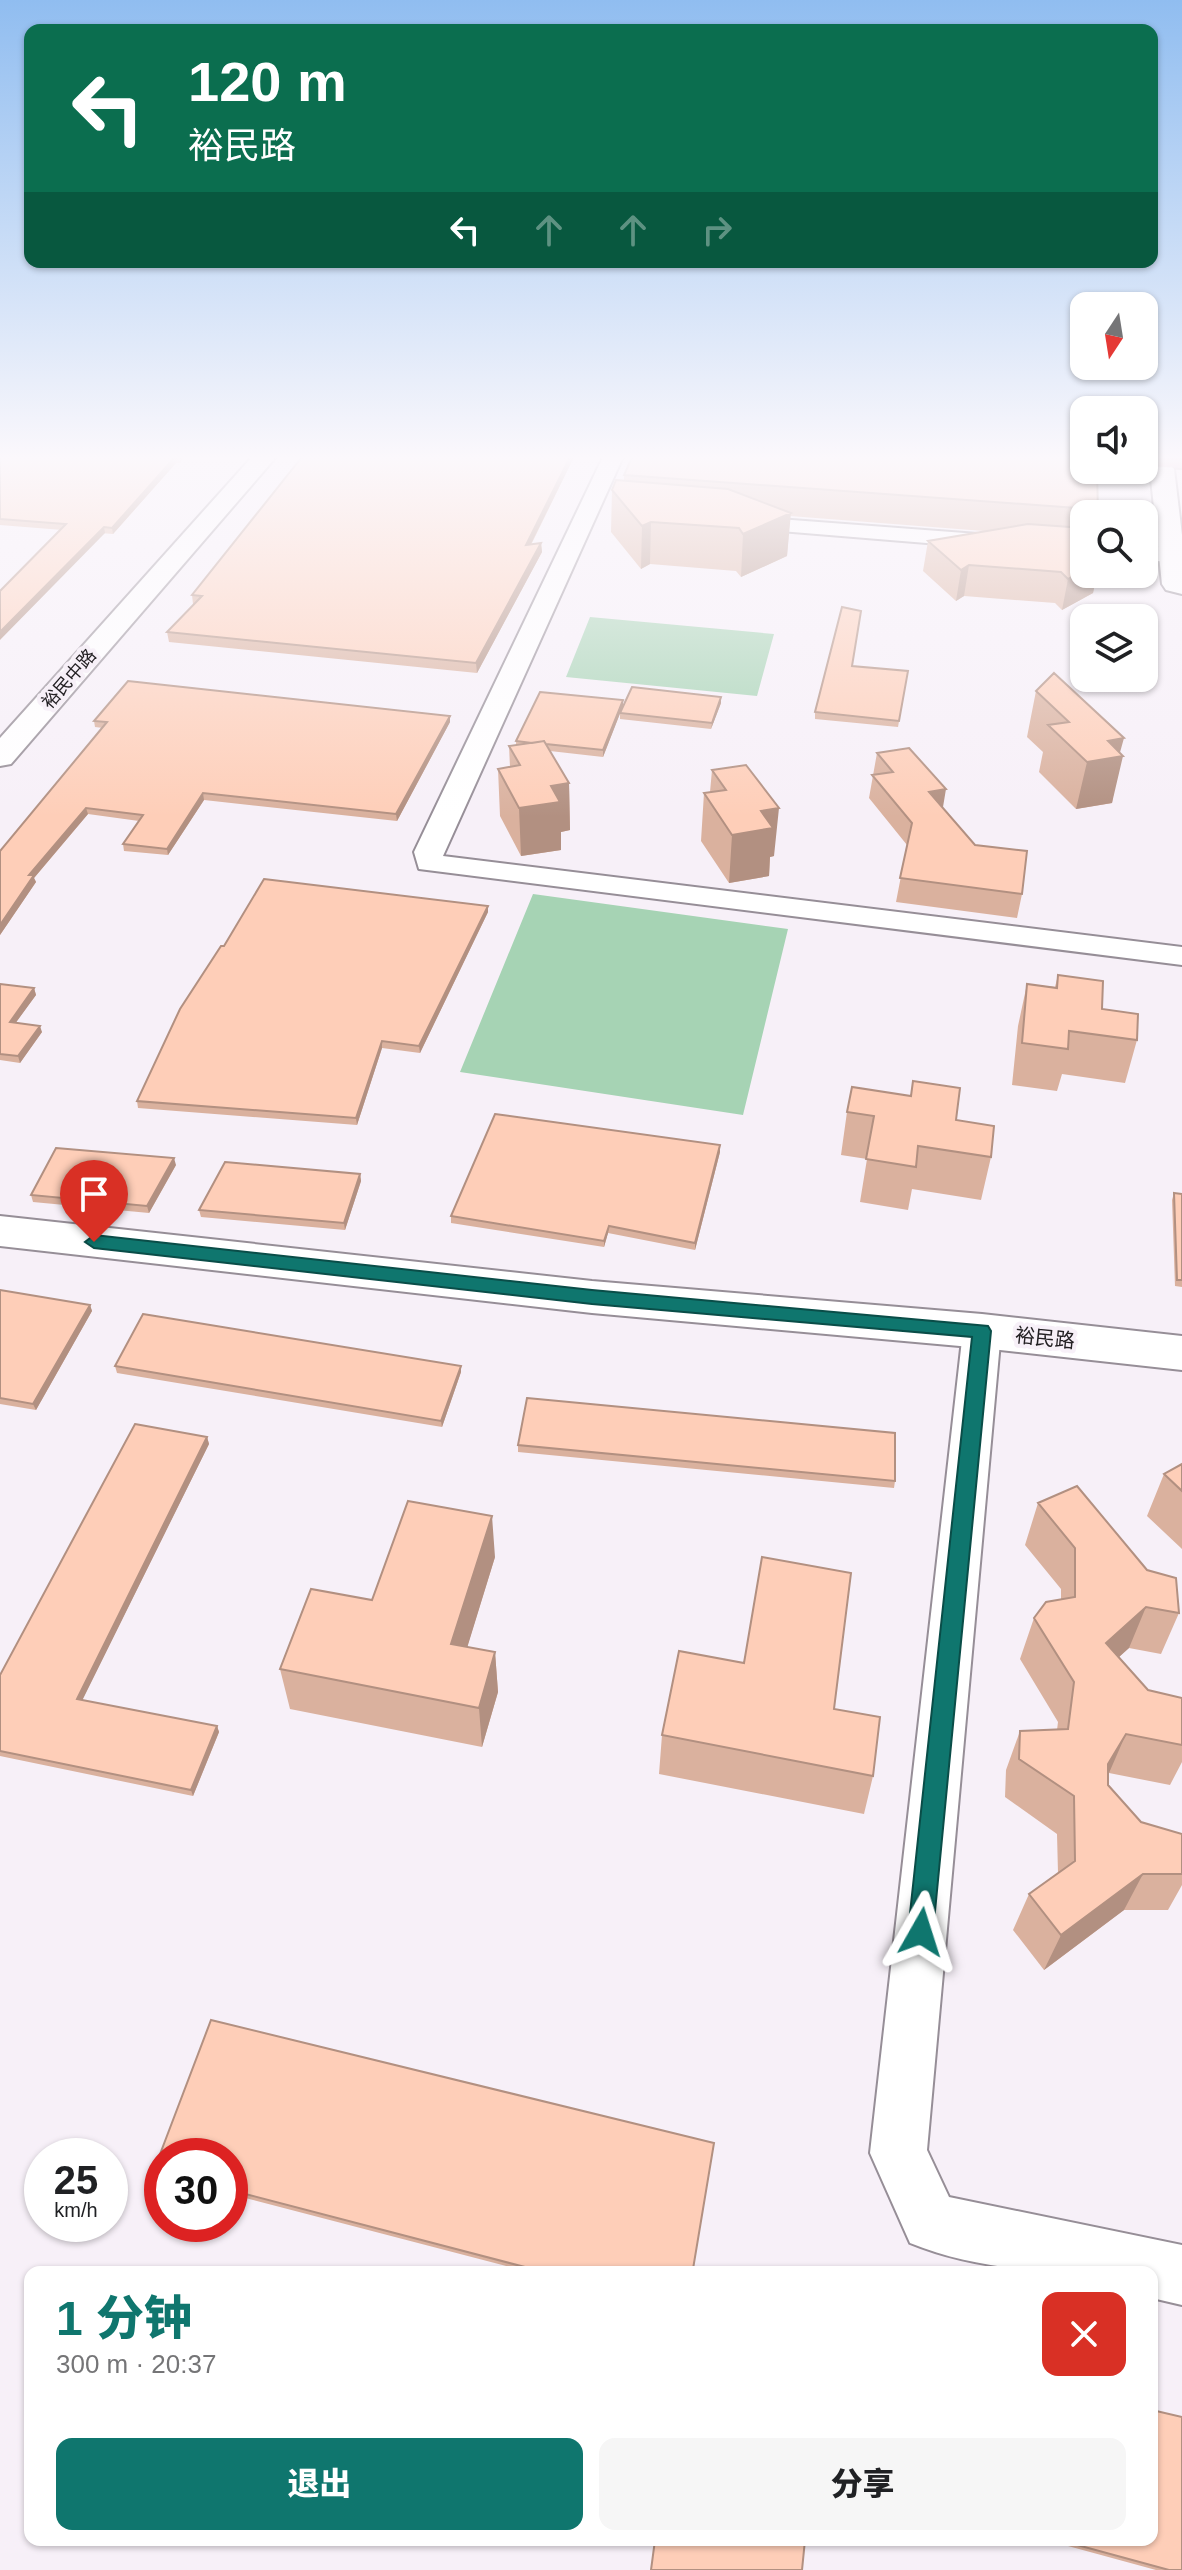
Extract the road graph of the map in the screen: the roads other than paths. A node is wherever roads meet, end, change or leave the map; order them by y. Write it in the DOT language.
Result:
graph roads {
  1 [pos="137,577"];
  2 [pos="159,577"];
  3 [pos="555,577"];
  4 [pos="0,728"];
  5 [pos="0,757"];
  6 [pos="1182,956"];
  7 [pos="0,1231"];
  8 [pos="982,1331"];
  9 [pos="1182,1353"];
  10 [pos="1139,2266"];
  11 [pos="1158,2270"];
  12 [pos="1182,2275"];
  1 -- 4 [label="street, 裕民中路"];
  2 -- 5 [label="street, 裕民中路"];
  3 -- 6 [label="street"];
  7 -- 8 [label="street, 裕民路"];
  8 -- 9 [label="street, 裕民路"];
  8 -- 10 [label="street"];
  11 -- 12 [label="street"];
}
